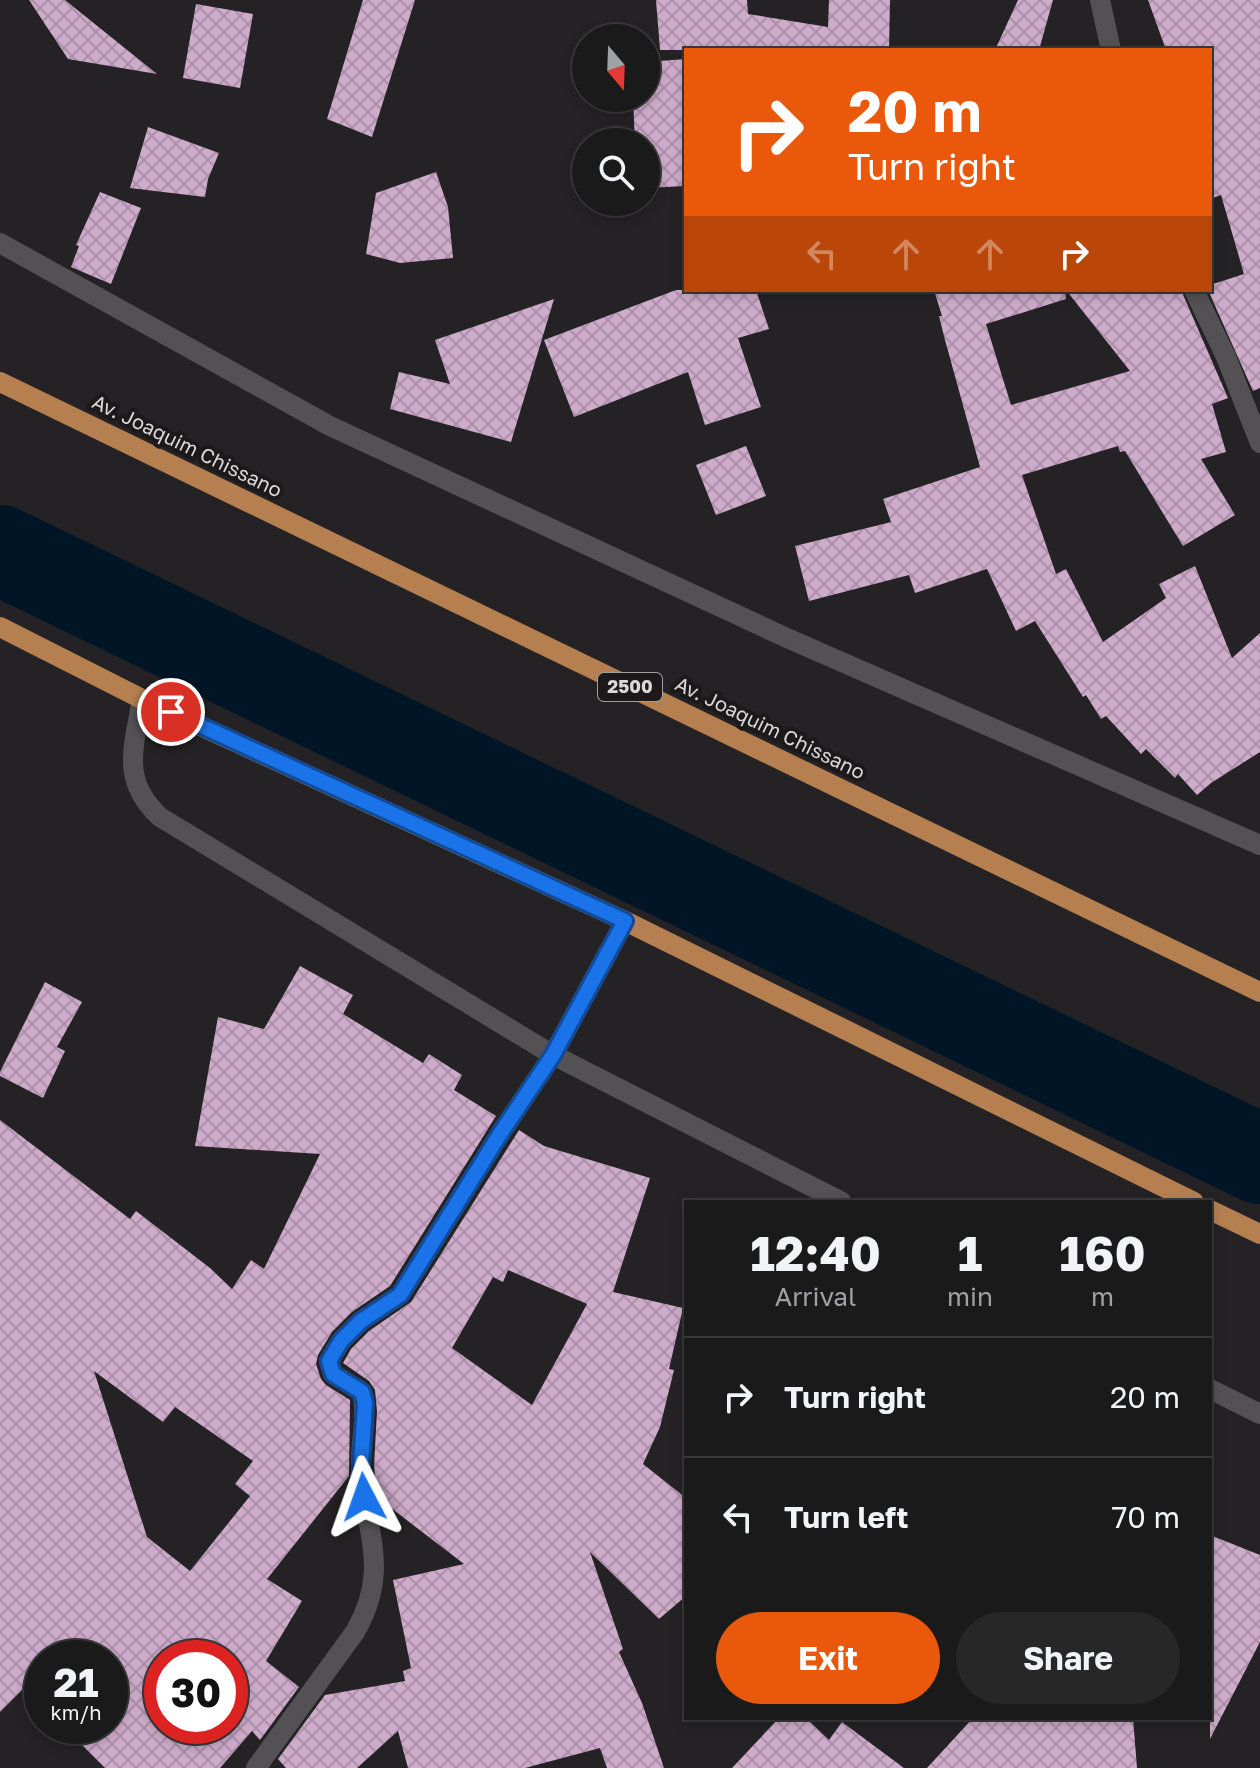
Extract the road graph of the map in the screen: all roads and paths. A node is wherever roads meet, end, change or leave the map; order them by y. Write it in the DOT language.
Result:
graph roads {
  1 [pos="1100,0"];
  2 [pos="1111,48"];
  3 [pos="0,243"];
  4 [pos="1195,292"];
  5 [pos="0,382"];
  6 [pos="1260,443"];
  7 [pos="0,627"];
  8 [pos="142,699"];
  9 [pos="1260,845"];
  10 [pos="625,921"];
  11 [pos="1260,992"];
  12 [pos="553,1055"];
  13 [pos="838,1200"];
  14 [pos="1190,1200"];
  15 [pos="1212,1211"];
  16 [pos="1260,1234"];
  17 [pos="1212,1390"];
  18 [pos="1260,1414"];
  19 [pos="256,1768"];
  1 -- 2 [label="street"];
  3 -- 9 [label="street"];
  4 -- 6 [label="street"];
  5 -- 11 [label="main road, Av. Joaquim Chissano / 2500"];
  7 -- 8 [label="main road"];
  8 -- 10 [label="main road"];
  8 -- 12 [label="street"];
  10 -- 12 [label="street"];
  10 -- 14 [label="main road"];
  12 -- 13 [label="street"];
  12 -- 19 [label="street"];
  15 -- 16 [label="main road"];
  17 -- 18 [label="street"];
}
